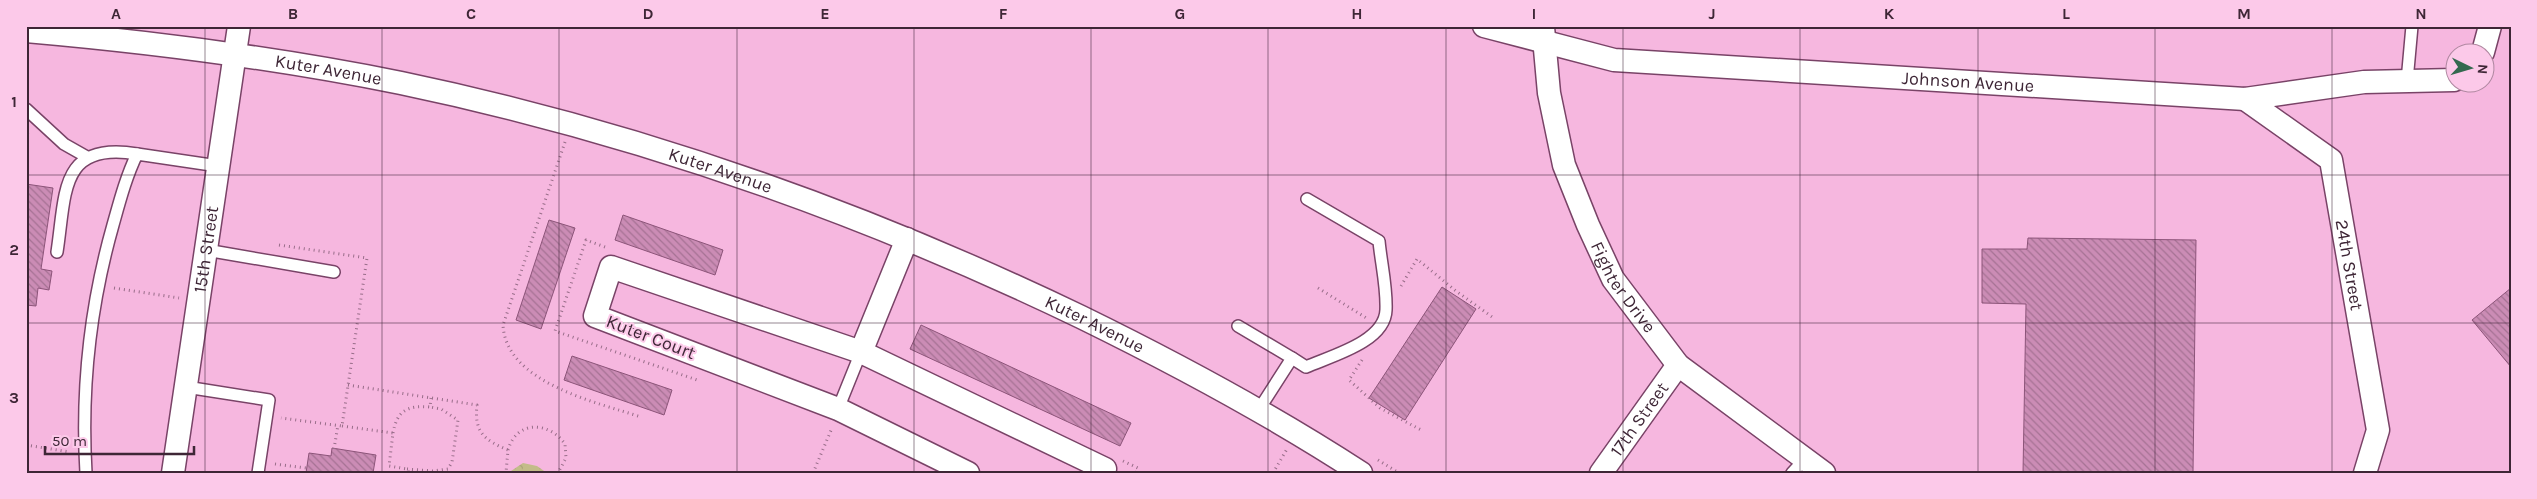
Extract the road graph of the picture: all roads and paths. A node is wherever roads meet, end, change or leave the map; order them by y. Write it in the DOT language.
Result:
graph roads {
  1 [pos="239,26"];
  2 [pos="1484,26"];
  3 [pos="2412,26"];
  4 [pos="2490,26"];
  5 [pos="26,31"];
  6 [pos="1543,33"];
  7 [pos="2486,42"];
  8 [pos="235,54"];
  9 [pos="2444,80"];
  10 [pos="2407,81"];
  11 [pos="2245,99"];
  12 [pos="26,109"];
  13 [pos="557,137"];
  14 [pos="138,154"];
  15 [pos="87,158"];
  16 [pos="218,166"];
  17 [pos="1307,199"];
  18 [pos="907,239"];
  19 [pos="586,240"];
  20 [pos="271,244"];
  21 [pos="206,250"];
  22 [pos="614,250"];
  23 [pos="57,252"];
  24 [pos="334,272"];
  25 [pos="98,286"];
  26 [pos="1318,288"];
  27 [pos="1397,292"];
  28 [pos="198,302"];
  29 [pos="1495,319"];
  30 [pos="1238,326"];
  31 [pos="1381,327"];
  32 [pos="861,352"];
  33 [pos="1367,352"];
  34 [pos="1292,358"];
  35 [pos="1678,365"];
  36 [pos="348,385"];
  37 [pos="186,386"];
  38 [pos="431,398"];
  39 [pos="430,407"];
  40 [pos="838,409"];
  41 [pos="1258,410"];
  42 [pos="641,417"];
  43 [pos="280,426"];
  44 [pos="340,426"];
  45 [pos="1422,431"];
  46 [pos="393,433"];
  47 [pos="334,449"];
  48 [pos="508,450"];
  49 [pos="276,454"];
  50 [pos="274,464"];
  51 [pos="1799,466"];
  52 [pos="306,468"];
  53 [pos="408,471"];
  54 [pos="1358,472"];
  55 [pos="86,473"];
  56 [pos="173,473"];
  57 [pos="258,473"];
  58 [pos="273,473"];
  59 [pos="506,473"];
  60 [pos="558,473"];
  61 [pos="813,473"];
  62 [pos="968,473"];
  63 [pos="1103,473"];
  64 [pos="1601,473"];
  65 [pos="1824,473"];
  66 [pos="2365,473"];
  1 -- 8 [label="street, 15th Street"];
  2 -- 6 [label="street, Johnson Avenue"];
  3 -- 10 [label="lane"];
  4 -- 7 [label="street"];
  5 -- 8 [label="street, Kuter Avenue"];
  6 -- 11 [label="street, Johnson Avenue"];
  6 -- 35 [label="street, Fighter Drive"];
  8 -- 16 [label="street, 15th Street"];
  8 -- 18 [label="street, Kuter Avenue"];
  9 -- 10 [label="street, Johnson Avenue"];
  10 -- 11 [label="street, Johnson Avenue"];
  11 -- 66 [label="street, 24th Street"];
  12 -- 15 [label="lane"];
  13 -- 42 [label="path"];
  14 -- 15 [label="lane"];
  14 -- 16 [label="lane"];
  14 -- 25 [label="lane"];
  15 -- 23 [label="lane"];
  16 -- 21 [label="street, 15th Street"];
  17 -- 31 [label="lane"];
  18 -- 32 [label="street"];
  18 -- 41 [label="street, Kuter Avenue"];
  19 -- 22 [label="path"];
  20 -- 36 [label="path"];
  21 -- 24 [label="lane"];
  21 -- 28 [label="street, 15th Street"];
  25 -- 28 [label="path"];
  25 -- 55 [label="lane"];
  26 -- 31 [label="path"];
  27 -- 29 [label="path"];
  28 -- 37 [label="street, 15th Street"];
  30 -- 34 [label="lane"];
  31 -- 34 [label="lane"];
  32 -- 40 [label="lane"];
  32 -- 40 [label="street, Kuter Court"];
  32 -- 63 [label="street, Kuter Court"];
  33 -- 45 [label="path"];
  34 -- 41 [label="lane"];
  35 -- 51 [label="street, Fighter Drive"];
  35 -- 64 [label="street, 17th Street"];
  36 -- 38 [label="path"];
  36 -- 44 [label="path"];
  37 -- 56 [label="street, 15th Street"];
  37 -- 57 [label="lane"];
  38 -- 39 [label="path"];
  38 -- 48 [label="path"];
  39 -- 46 [label="path"];
  39 -- 53 [label="path"];
  40 -- 61 [label="path"];
  40 -- 62 [label="street, Kuter Court"];
  41 -- 54 [label="street, Kuter Avenue"];
  43 -- 44 [label="path"];
  44 -- 46 [label="path"];
  44 -- 47 [label="path"];
  46 -- 53 [label="path"];
  48 -- 59 [label="path"];
  48 -- 60 [label="path"];
  49 -- 50 [label="path"];
  50 -- 52 [label="path"];
  50 -- 58 [label="path"];
  51 -- 65 [label="street, Fighter Drive"];
}
